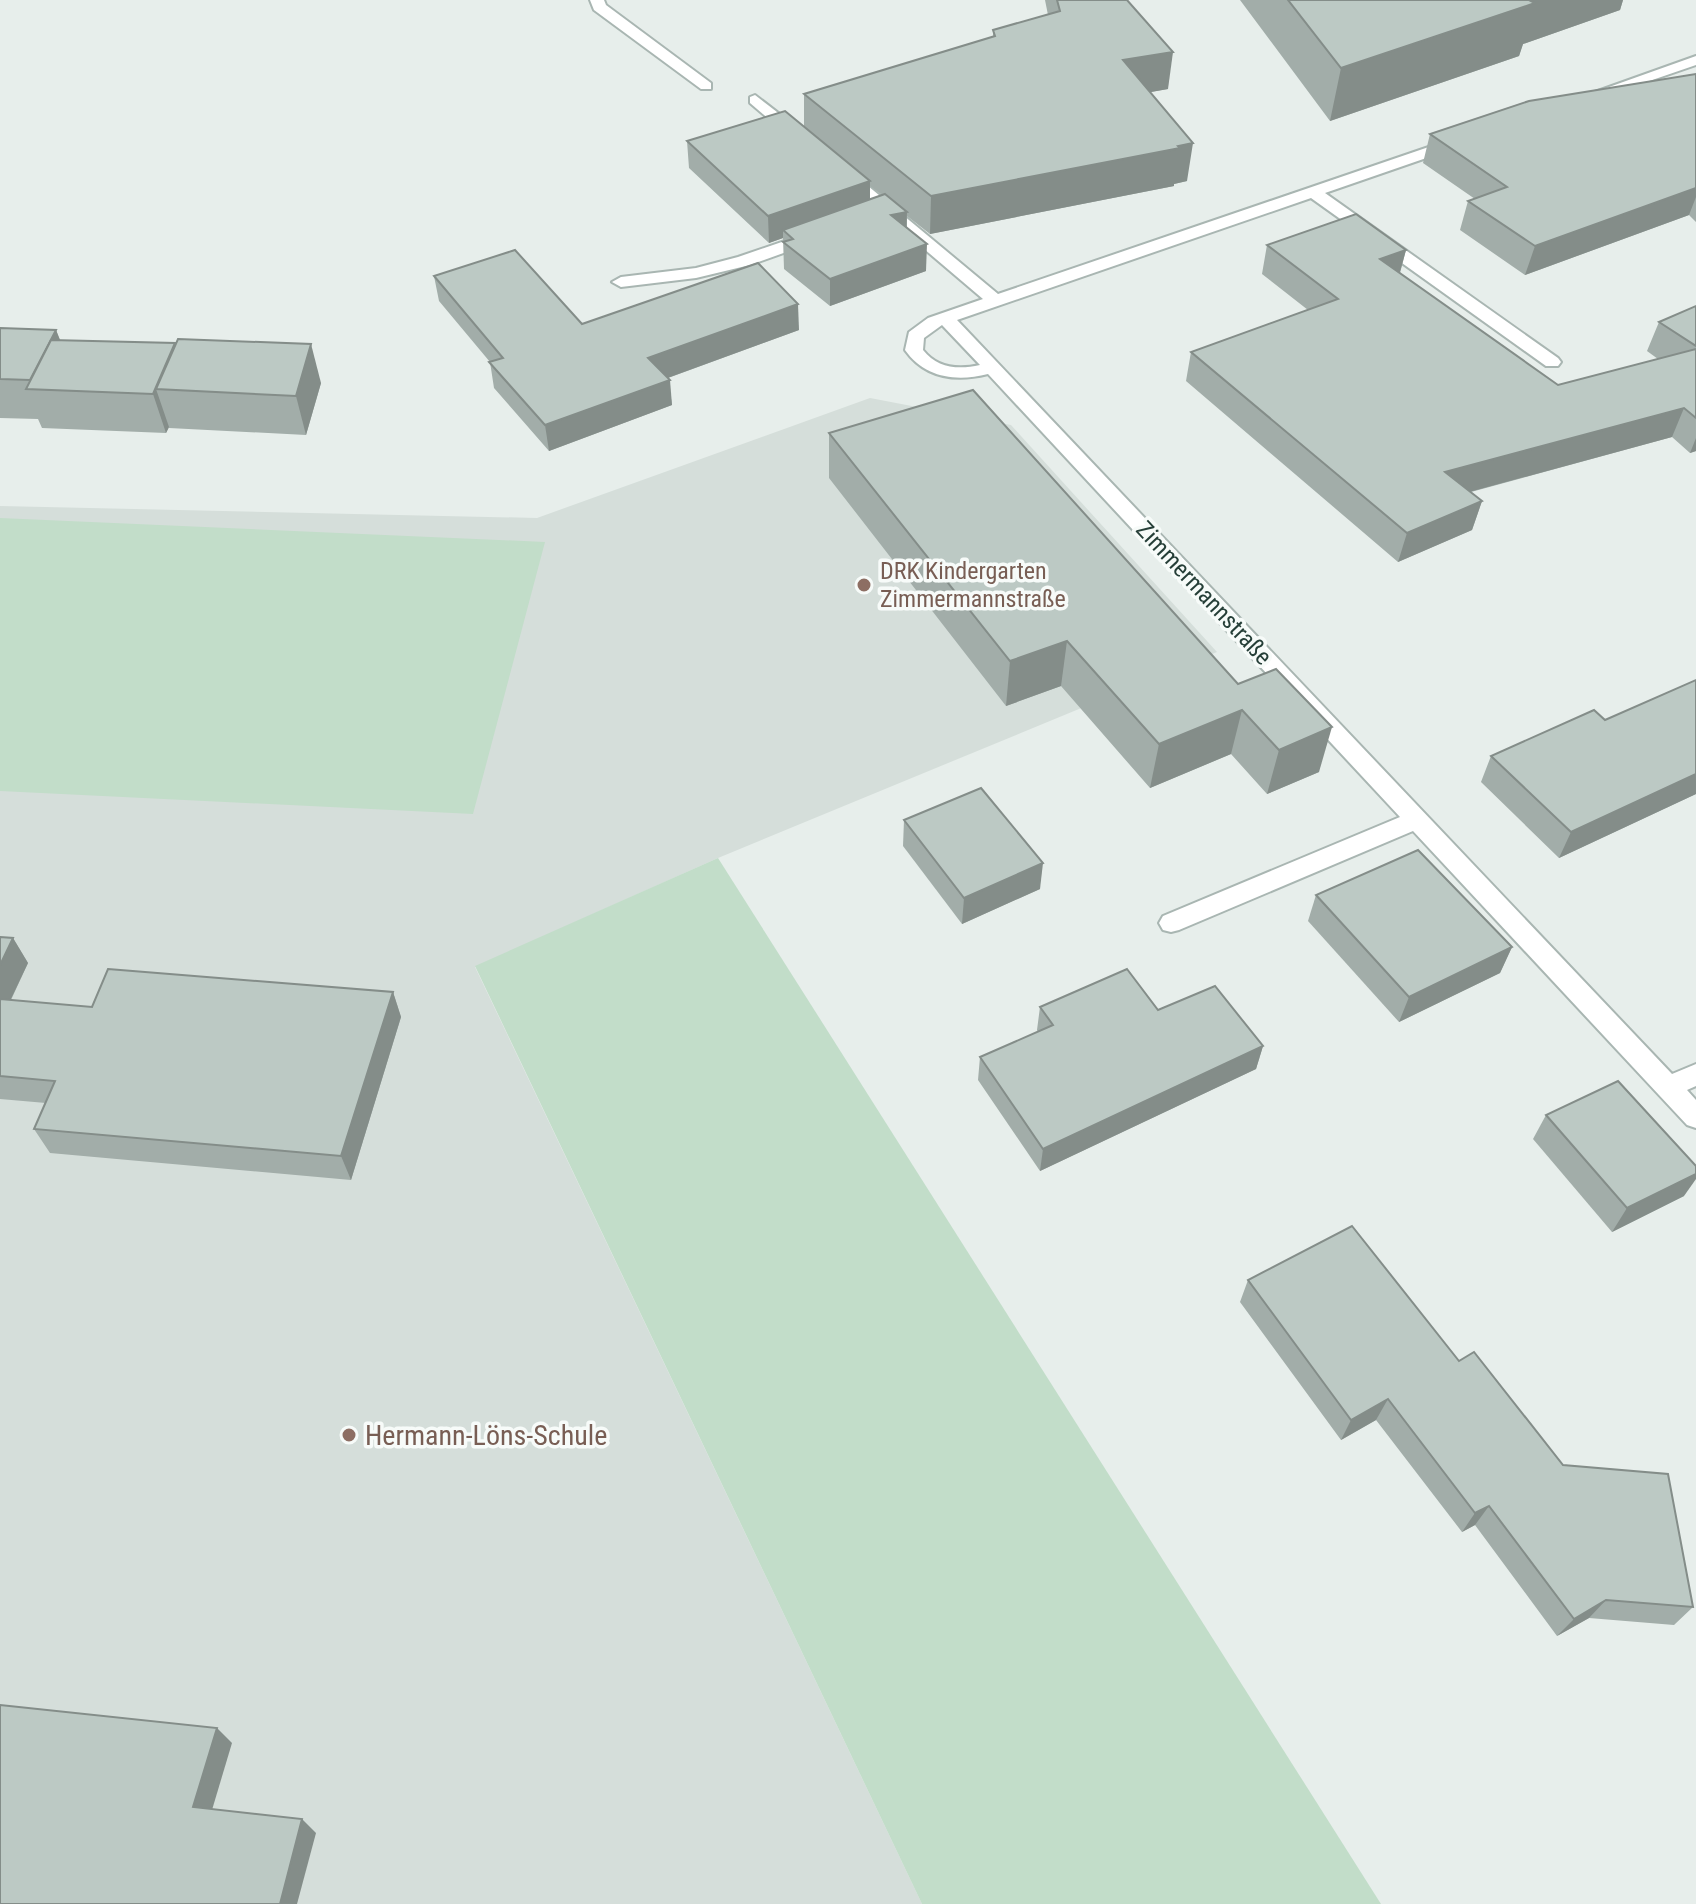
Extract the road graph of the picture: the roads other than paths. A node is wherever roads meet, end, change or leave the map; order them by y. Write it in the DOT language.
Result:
graph roads {
  1 [pos="597,0"];
  2 [pos="1696,60"];
  3 [pos="706,86"];
  4 [pos="755,100"];
  5 [pos="1579,100"];
  6 [pos="1476,136"];
  7 [pos="1313,192"];
  8 [pos="831,230"];
  9 [pos="621,282"];
  10 [pos="996,301"];
  11 [pos="945,318"];
  12 [pos="1552,362"];
  13 [pos="993,367"];
  14 [pos="1416,820"];
  15 [pos="1171,923"];
  16 [pos="1696,1074"];
  17 [pos="1668,1088"];
  18 [pos="1696,1117"];
  1 -- 3 [label="street"];
  2 -- 5 [label="street"];
  4 -- 10 [label="street"];
  6 -- 7 [label="street"];
  7 -- 10 [label="street"];
  7 -- 12 [label="street"];
  8 -- 9 [label="street"];
  10 -- 11 [label="street"];
  11 -- 13 [label="street, Zimmermannstraße"];
  11 -- 13 [label="street"];
  13 -- 14 [label="street, Zimmermannstraße"];
  14 -- 15 [label="street"];
  14 -- 17 [label="street, Zimmermannstraße"];
  16 -- 17 [label="street"];
  17 -- 18 [label="street, Zimmermannstraße"];
}
